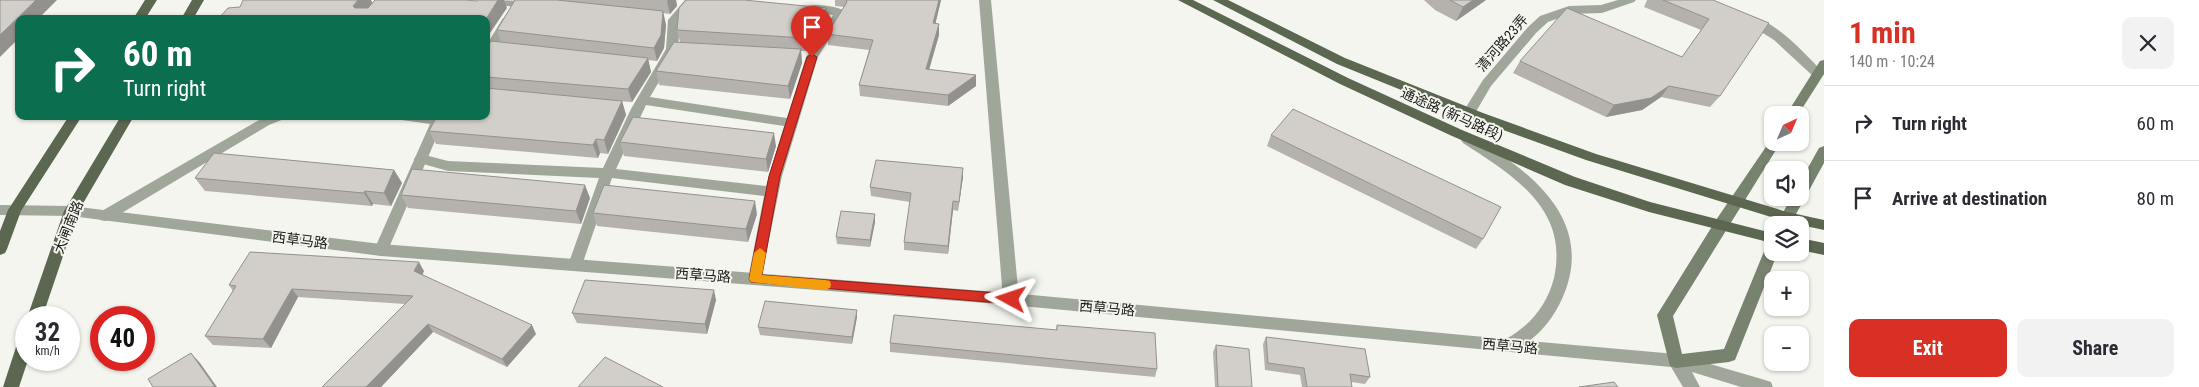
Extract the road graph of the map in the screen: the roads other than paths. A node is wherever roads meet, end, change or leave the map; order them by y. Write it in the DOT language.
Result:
graph roads {
  1 [pos="151,0"];
  2 [pos="198,0"];
  3 [pos="492,0"];
  4 [pos="692,0"];
  5 [pos="985,0"];
  6 [pos="1184,0"];
  7 [pos="1219,0"];
  8 [pos="1630,0"];
  9 [pos="518,2"];
  10 [pos="546,6"];
  11 [pos="794,6"];
  12 [pos="1738,14"];
  13 [pos="142,15"];
  14 [pos="189,15"];
  15 [pos="492,50"];
  16 [pos="1821,69"];
  17 [pos="635,106"];
  18 [pos="1798,106"];
  19 [pos="1469,112"];
  20 [pos="73,120"];
  21 [pos="126,120"];
  22 [pos="269,120"];
  23 [pos="439,120"];
  24 [pos="792,123"];
  25 [pos="1457,133"];
  26 [pos="1769,151"];
  27 [pos="1824,151"];
  28 [pos="421,159"];
  29 [pos="607,173"];
  30 [pos="1809,178"];
  31 [pos="772,192"];
  32 [pos="1738,201"];
  33 [pos="7,210"];
  34 [pos="71,211"];
  35 [pos="105,216"];
  36 [pos="1773,216"];
  37 [pos="1809,223"];
  38 [pos="1721,224"];
  39 [pos="1824,225"];
  40 [pos="1764,236"];
  41 [pos="1809,246"];
  42 [pos="0,249"];
  43 [pos="1824,249"];
  44 [pos="381,250"];
  45 [pos="1767,261"];
  46 [pos="575,265"];
  47 [pos="755,279"];
  48 [pos="1011,299"];
  49 [pos="38,306"];
  50 [pos="1507,346"];
  51 [pos="1676,361"];
  52 [pos="16,371"];
  53 [pos="10,387"];
  54 [pos="1692,387"];
  55 [pos="1765,387"];
  1 -- 13 [label="main road"];
  2 -- 14 [label="main road"];
  3 -- 9 [label="street"];
  4 -- 17 [label="street"];
  5 -- 48 [label="street"];
  6 -- 25 [label="main road, 通途路 (新马路段)"];
  7 -- 19 [label="main road, 通途路 (新马路段)"];
  8 -- 19 [label="street, 清河路23弄"];
  9 -- 10 [label="street"];
  9 -- 15 [label="street"];
  11 -- 24 [label="street"];
  12 -- 16 [label="street"];
  16 -- 18 [label="main road"];
  17 -- 24 [label="street"];
  17 -- 29 [label="street"];
  19 -- 32 [label="main road, 通途路 (新马路段)"];
  20 -- 33 [label="main road"];
  21 -- 34 [label="main road, 大闸南路"];
  22 -- 35 [label="street"];
  23 -- 28 [label="street"];
  24 -- 31 [label="street"];
  25 -- 38 [label="main road, 通途路 (新马路段)"];
  25 -- 50 [label="street"];
  26 -- 32 [label="main road"];
  27 -- 30 [label="main road"];
  28 -- 29 [label="street"];
  28 -- 44 [label="street"];
  29 -- 31 [label="street"];
  29 -- 46 [label="street"];
  31 -- 47 [label="street"];
  32 -- 36 [label="main road, 通途路 (新马路段)"];
  32 -- 38 [label="main road"];
  33 -- 34 [label="street, 西草马路"];
  33 -- 42 [label="main road"];
  34 -- 35 [label="street, 西草马路"];
  34 -- 49 [label="main road, 大闸南路"];
  35 -- 44 [label="street, 西草马路"];
  37 -- 39 [label="main road, 通途路 (新马路段)"];
  38 -- 40 [label="main road, 通途路 (新马路段)"];
  38 -- 51 [label="main road"];
  41 -- 43 [label="main road"];
  44 -- 46 [label="street, 西草马路"];
  45 -- 51 [label="main road"];
  46 -- 47 [label="street, 西草马路"];
  47 -- 48 [label="street, 西草马路"];
  48 -- 50 [label="street, 西草马路"];
  50 -- 51 [label="street, 西草马路"];
  51 -- 54 [label="street"];
  51 -- 55 [label="street, 西草马路"];
  52 -- 53 [label="main road"];
}
